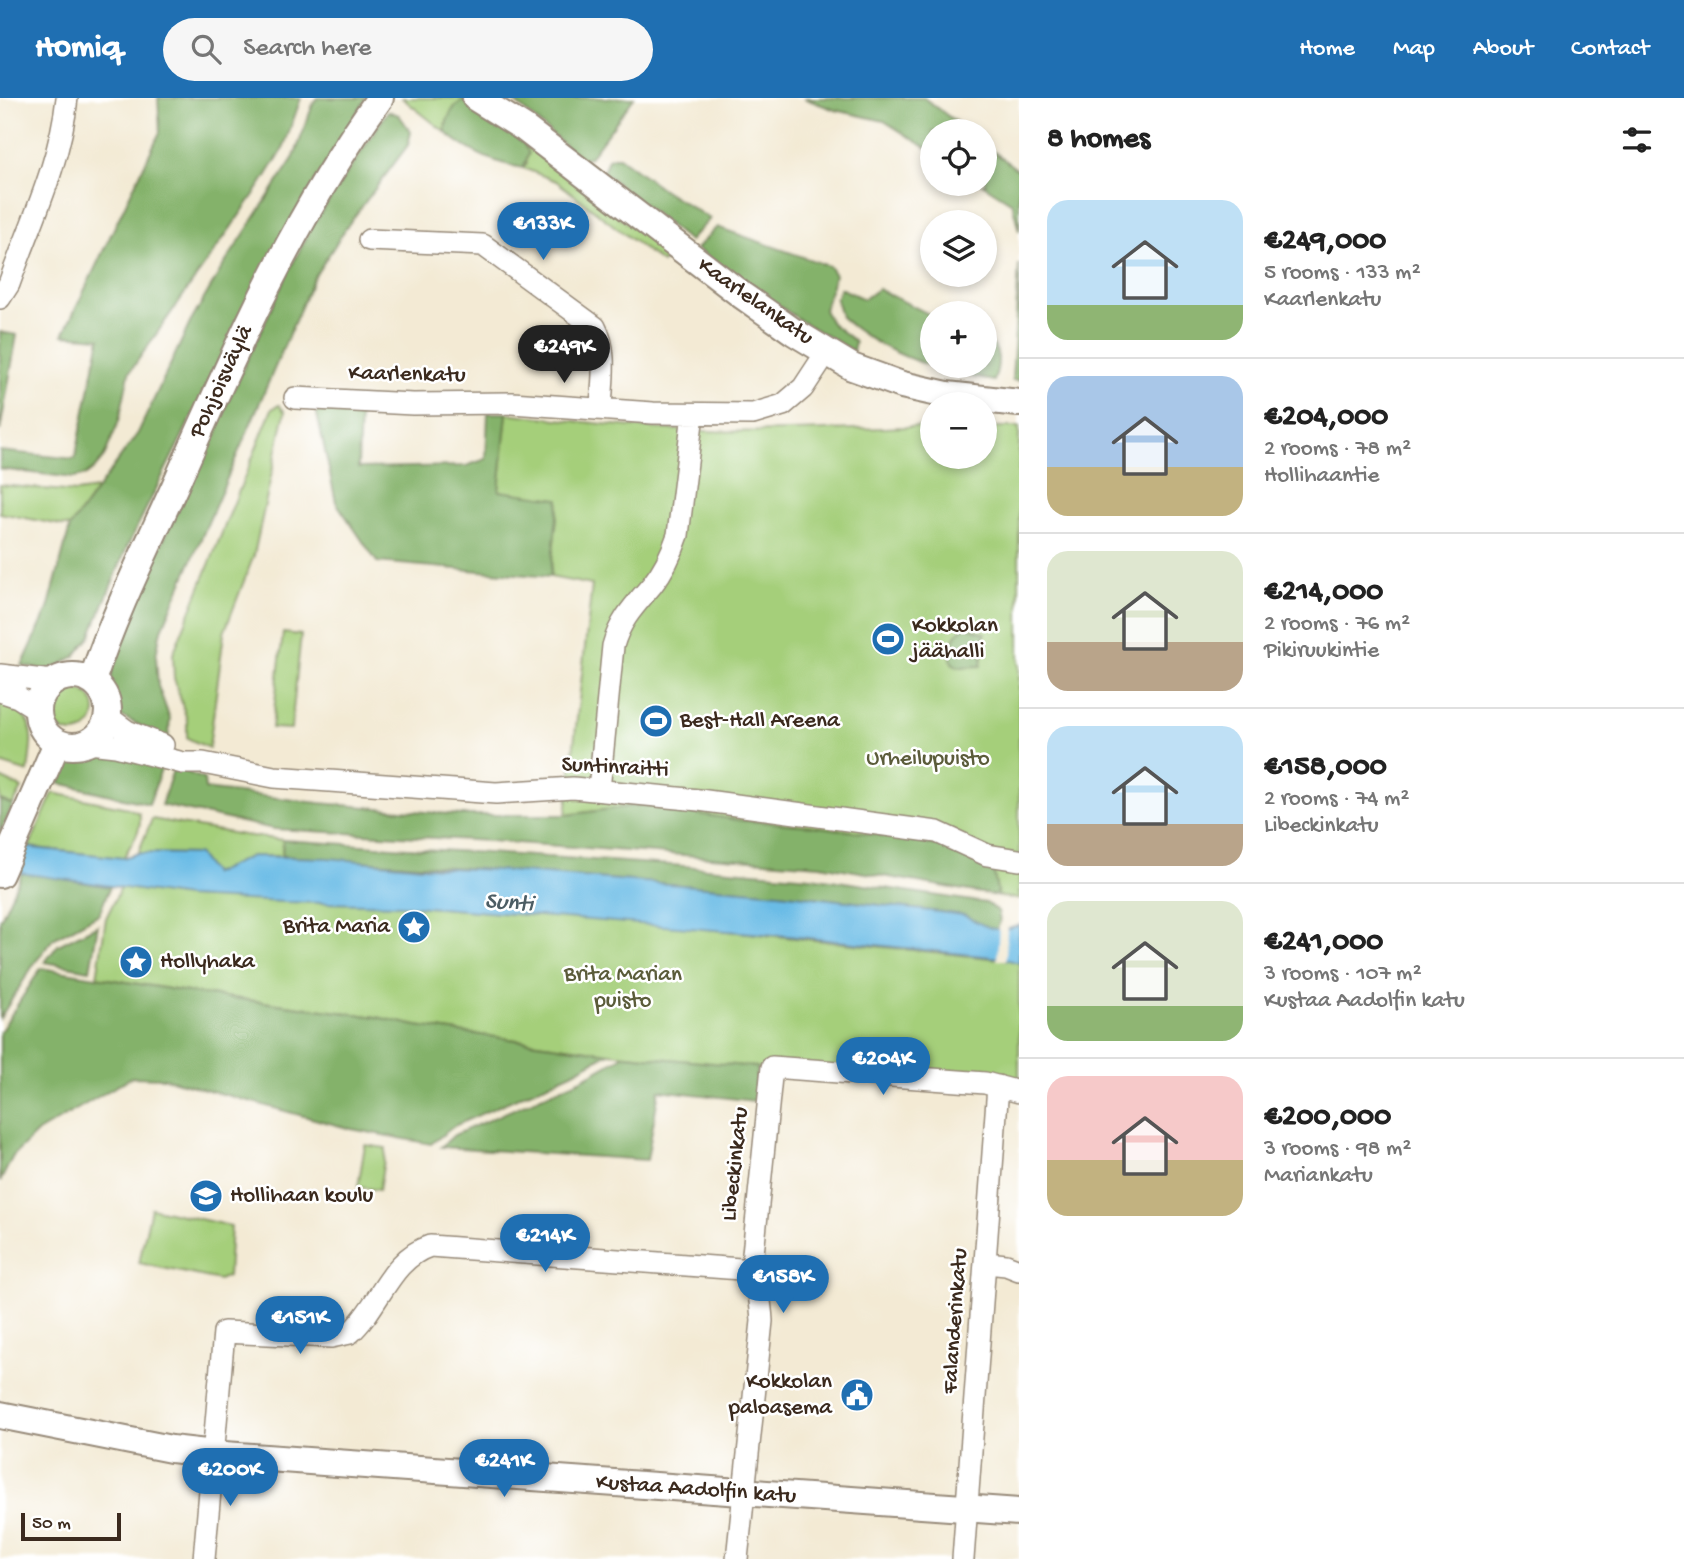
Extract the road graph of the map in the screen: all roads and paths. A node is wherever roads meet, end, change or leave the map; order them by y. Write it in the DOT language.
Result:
graph roads {
  1 [pos="67,98"];
  2 [pos="476,98"];
  3 [pos="498,98"];
  4 [pos="380,99"];
  5 [pos="524,128"];
  6 [pos="369,240"];
  7 [pos="1,298"];
  8 [pos="826,353"];
  9 [pos="295,398"];
  10 [pos="1019,403"];
  11 [pos="601,408"];
  12 [pos="693,414"];
  13 [pos="0,675"];
  14 [pos="53,681"];
  15 [pos="92,681"];
  16 [pos="0,691"];
  17 [pos="37,709"];
  18 [pos="108,717"];
  19 [pos="57,743"];
  20 [pos="89,743"];
  21 [pos="203,763"];
  22 [pos="599,790"];
  23 [pos="1019,860"];
  24 [pos="0,874"];
  25 [pos="1009,1089"];
  26 [pos="987,1263"];
  27 [pos="754,1270"];
  28 [pos="1019,1270"];
  29 [pos="0,1415"];
  30 [pos="213,1453"];
  31 [pos="743,1493"];
  32 [pos="967,1508"];
  33 [pos="1019,1512"];
  34 [pos="204,1559"];
  35 [pos="737,1559"];
  36 [pos="963,1559"];
  1 -- 7 [label="street"];
  2 -- 5 [label="main road, Kaarlelankatu"];
  3 -- 5 [label="main road, Kaarlelankatu"];
  4 -- 15 [label="main road, Pohjoisväylä"];
  5 -- 8 [label="main road, Kaarlelankatu"];
  6 -- 11 [label="street"];
  8 -- 10 [label="main road, Kaarlelankatu"];
  8 -- 12 [label="street, Kaarlenkatu"];
  9 -- 11 [label="street, Kaarlenkatu"];
  11 -- 12 [label="street, Kaarlenkatu"];
  12 -- 22 [label="street"];
  13 -- 14 [label="street"];
  14 -- 15 [label="main road"];
  14 -- 17 [label="main road"];
  15 -- 18 [label="main road"];
  16 -- 17 [label="street"];
  17 -- 19 [label="main road"];
  18 -- 20 [label="main road"];
  18 -- 21 [label="street, Suntinraitti"];
  19 -- 20 [label="main road"];
  19 -- 24 [label="main road"];
  20 -- 21 [label="street, Suntinraitti"];
  21 -- 22 [label="street, Suntinraitti"];
  22 -- 23 [label="street, Suntinraitti"];
  25 -- 26 [label="street, Falanderinkatu"];
  25 -- 27 [label="street, Libeckinkatu"];
  26 -- 28 [label="street"];
  26 -- 32 [label="street, Falanderinkatu"];
  27 -- 30 [label="street"];
  27 -- 31 [label="street, Libeckinkatu"];
  29 -- 30 [label="main road, Kustaa Aadolfin katu"];
  30 -- 31 [label="main road, Kustaa Aadolfin katu"];
  30 -- 34 [label="street"];
  31 -- 32 [label="main road, Kustaa Aadolfin katu"];
  31 -- 35 [label="street, Libeckinkatu"];
  32 -- 33 [label="main road, Kustaa Aadolfin katu"];
  32 -- 36 [label="street, Falanderinkatu"];
}
